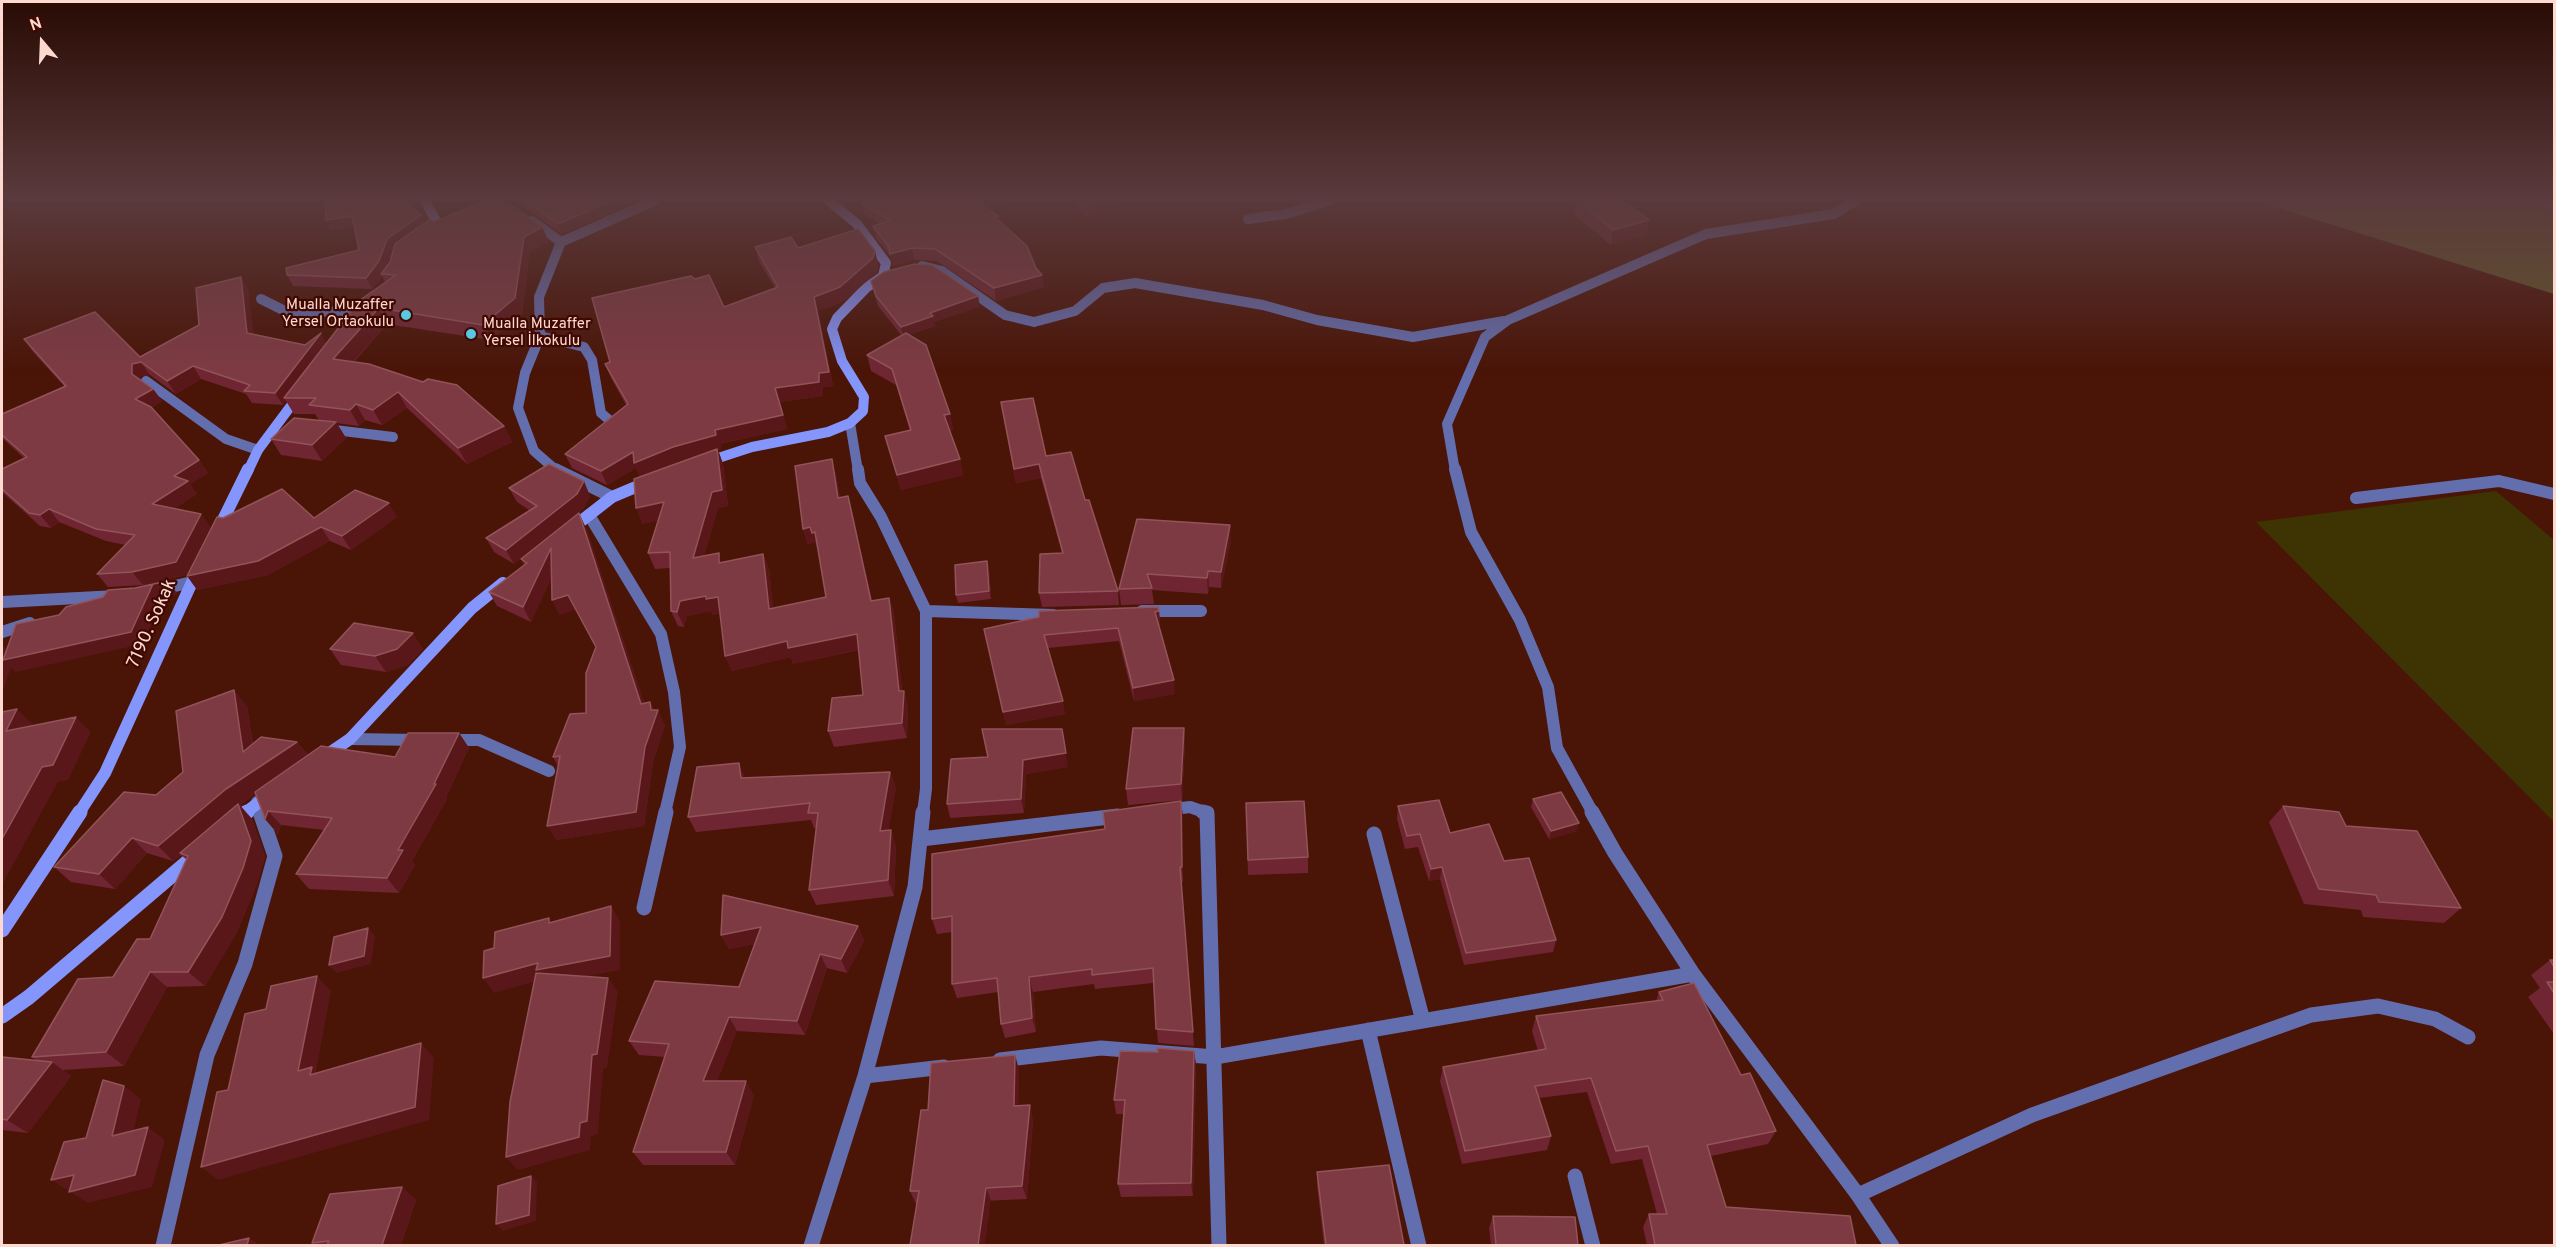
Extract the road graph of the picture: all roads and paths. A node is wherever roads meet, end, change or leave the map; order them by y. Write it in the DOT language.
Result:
graph roads {
  1 [pos="555,258"];
  2 [pos="882,258"];
  3 [pos="1650,258"];
  4 [pos="916,267"];
  5 [pos="894,273"];
  6 [pos="883,276"];
  7 [pos="261,299"];
  8 [pos="1508,320"];
  9 [pos="353,322"];
  10 [pos="540,336"];
  11 [pos="146,381"];
  12 [pos="303,389"];
  13 [pos="850,423"];
  14 [pos="615,424"];
  15 [pos="275,427"];
  16 [pos="295,427"];
  17 [pos="314,428"];
  18 [pos="393,438"];
  19 [pos="258,450"];
  20 [pos="690,466"];
  21 [pos="660,476"];
  22 [pos="2554,494"];
  23 [pos="612,497"];
  24 [pos="2355,498"];
  25 [pos="589,515"];
  26 [pos="562,536"];
  27 [pos="212,542"];
  28 [pos="202,562"];
  29 [pos="517,572"];
  30 [pos="192,582"];
  31 [pos="137,594"];
  32 [pos="3,601"];
  33 [pos="79,610"];
  34 [pos="926,611"];
  35 [pos="1201,611"];
  36 [pos="1125,612"];
  37 [pos="1067,614"];
  38 [pos="47,619"];
  39 [pos="2,632"];
  40 [pos="350,739"];
  41 [pos="313,764"];
  42 [pos="549,771"];
  43 [pos="285,783"];
  44 [pos="257,802"];
  45 [pos="1154,811"];
  46 [pos="1131,814"];
  47 [pos="1374,834"];
  48 [pos="921,839"];
  49 [pos="644,908"];
  50 [pos="2,930"];
  51 [pos="1693,974"];
  52 [pos="2,1016"];
  53 [pos="1423,1021"];
  54 [pos="1368,1030"];
  55 [pos="2468,1037"];
  56 [pos="1215,1057"];
  57 [pos="983,1062"];
  58 [pos="960,1065"];
  59 [pos="865,1076"];
  60 [pos="1575,1176"];
  61 [pos="1858,1194"];
  62 [pos="163,1245"];
  63 [pos="811,1245"];
  64 [pos="1219,1245"];
  65 [pos="1419,1245"];
  66 [pos="1593,1245"];
  67 [pos="1892,1245"];
  1 -- 10 [label="street"];
  2 -- 6 [label="street"];
  3 -- 8 [label="street"];
  4 -- 8 [label="street"];
  5 -- 6 [label="street"];
  6 -- 13 [label="street"];
  7 -- 9 [label="street"];
  8 -- 51 [label="street"];
  10 -- 14 [label="street"];
  10 -- 23 [label="street"];
  11 -- 19 [label="street"];
  12 -- 15 [label="street"];
  13 -- 20 [label="street"];
  13 -- 34 [label="street"];
  15 -- 16 [label="street"];
  15 -- 19 [label="street"];
  17 -- 18 [label="street"];
  19 -- 27 [label="street"];
  21 -- 23 [label="street"];
  22 -- 24 [label="street"];
  23 -- 25 [label="street"];
  25 -- 26 [label="street"];
  25 -- 49 [label="street"];
  28 -- 30 [label="street, 7190. Sokak"];
  29 -- 40 [label="street"];
  30 -- 31 [label="street"];
  30 -- 50 [label="street, 7190. Sokak"];
  31 -- 32 [label="street"];
  31 -- 33 [label="street"];
  34 -- 37 [label="street"];
  34 -- 48 [label="street"];
  35 -- 36 [label="street"];
  38 -- 39 [label="street"];
  40 -- 41 [label="street"];
  40 -- 42 [label="street"];
  43 -- 44 [label="street"];
  44 -- 52 [label="street"];
  44 -- 62 [label="street"];
  45 -- 56 [label="street"];
  46 -- 48 [label="street"];
  47 -- 53 [label="street"];
  48 -- 59 [label="street"];
  51 -- 53 [label="street"];
  51 -- 61 [label="street"];
  53 -- 54 [label="street"];
  54 -- 56 [label="street"];
  54 -- 65 [label="street"];
  55 -- 61 [label="street"];
  56 -- 57 [label="street"];
  56 -- 64 [label="street"];
  58 -- 59 [label="street"];
  59 -- 63 [label="street"];
  60 -- 66 [label="street"];
  61 -- 67 [label="street"];
}
